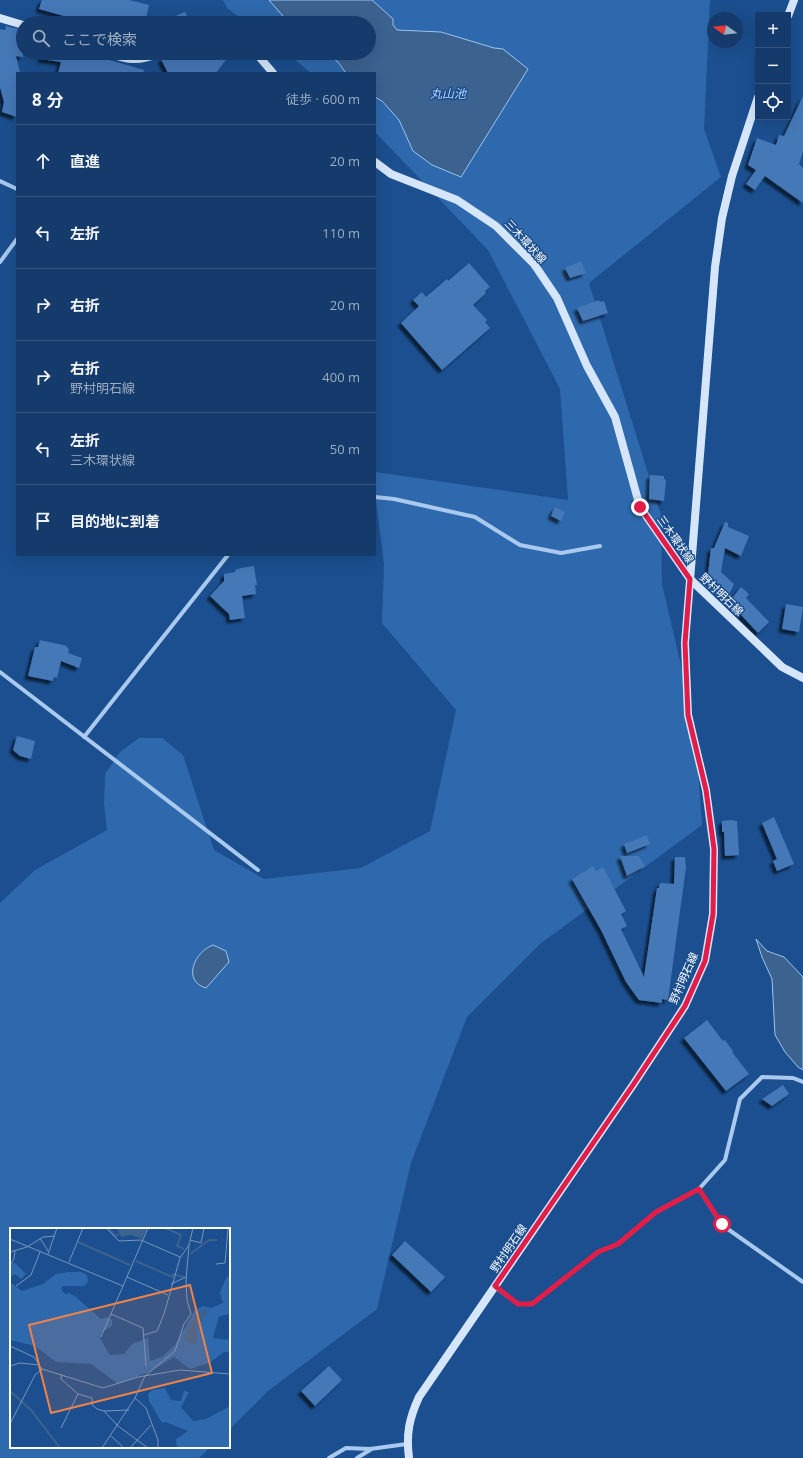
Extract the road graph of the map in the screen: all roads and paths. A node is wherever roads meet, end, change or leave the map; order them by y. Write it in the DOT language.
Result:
graph roads {
  1 [pos="794,0"];
  2 [pos="790,12"];
  3 [pos="0,18"];
  4 [pos="16,23"];
  5 [pos="262,60"];
  6 [pos="272,72"];
  7 [pos="755,106"];
  8 [pos="376,163"];
  9 [pos="0,180"];
  10 [pos="16,188"];
  11 [pos="16,240"];
  12 [pos="0,262"];
  13 [pos="376,497"];
  14 [pos="600,546"];
  15 [pos="227,556"];
  16 [pos="690,579"];
  17 [pos="0,672"];
  18 [pos="803,678"];
  19 [pos="84,737"];
  20 [pos="258,870"];
  21 [pos="803,1082"];
  22 [pos="699,1189"];
  23 [pos="803,1282"];
  24 [pos="495,1286"];
  25 [pos="407,1444"];
  26 [pos="370,1449"];
  27 [pos="329,1458"];
  28 [pos="357,1458"];
  29 [pos="409,1458"];
  1 -- 2 [label="main road"];
  3 -- 4 [label="main road"];
  5 -- 6 [label="main road"];
  7 -- 16 [label="main road, 三木環状線"];
  8 -- 16 [label="main road, 三木環状線"];
  9 -- 10 [label="street"];
  11 -- 12 [label="street"];
  13 -- 14 [label="street"];
  15 -- 19 [label="street"];
  16 -- 18 [label="main road, 野村明石線"];
  16 -- 24 [label="main road, 野村明石線"];
  17 -- 19 [label="street"];
  19 -- 20 [label="street"];
  21 -- 22 [label="street"];
  22 -- 23 [label="street"];
  22 -- 24 [label="street"];
  24 -- 25 [label="main road, 野村明石線"];
  25 -- 26 [label="street"];
  25 -- 29 [label="main road, 野村明石線"];
  26 -- 27 [label="street"];
  26 -- 28 [label="street"];
}
